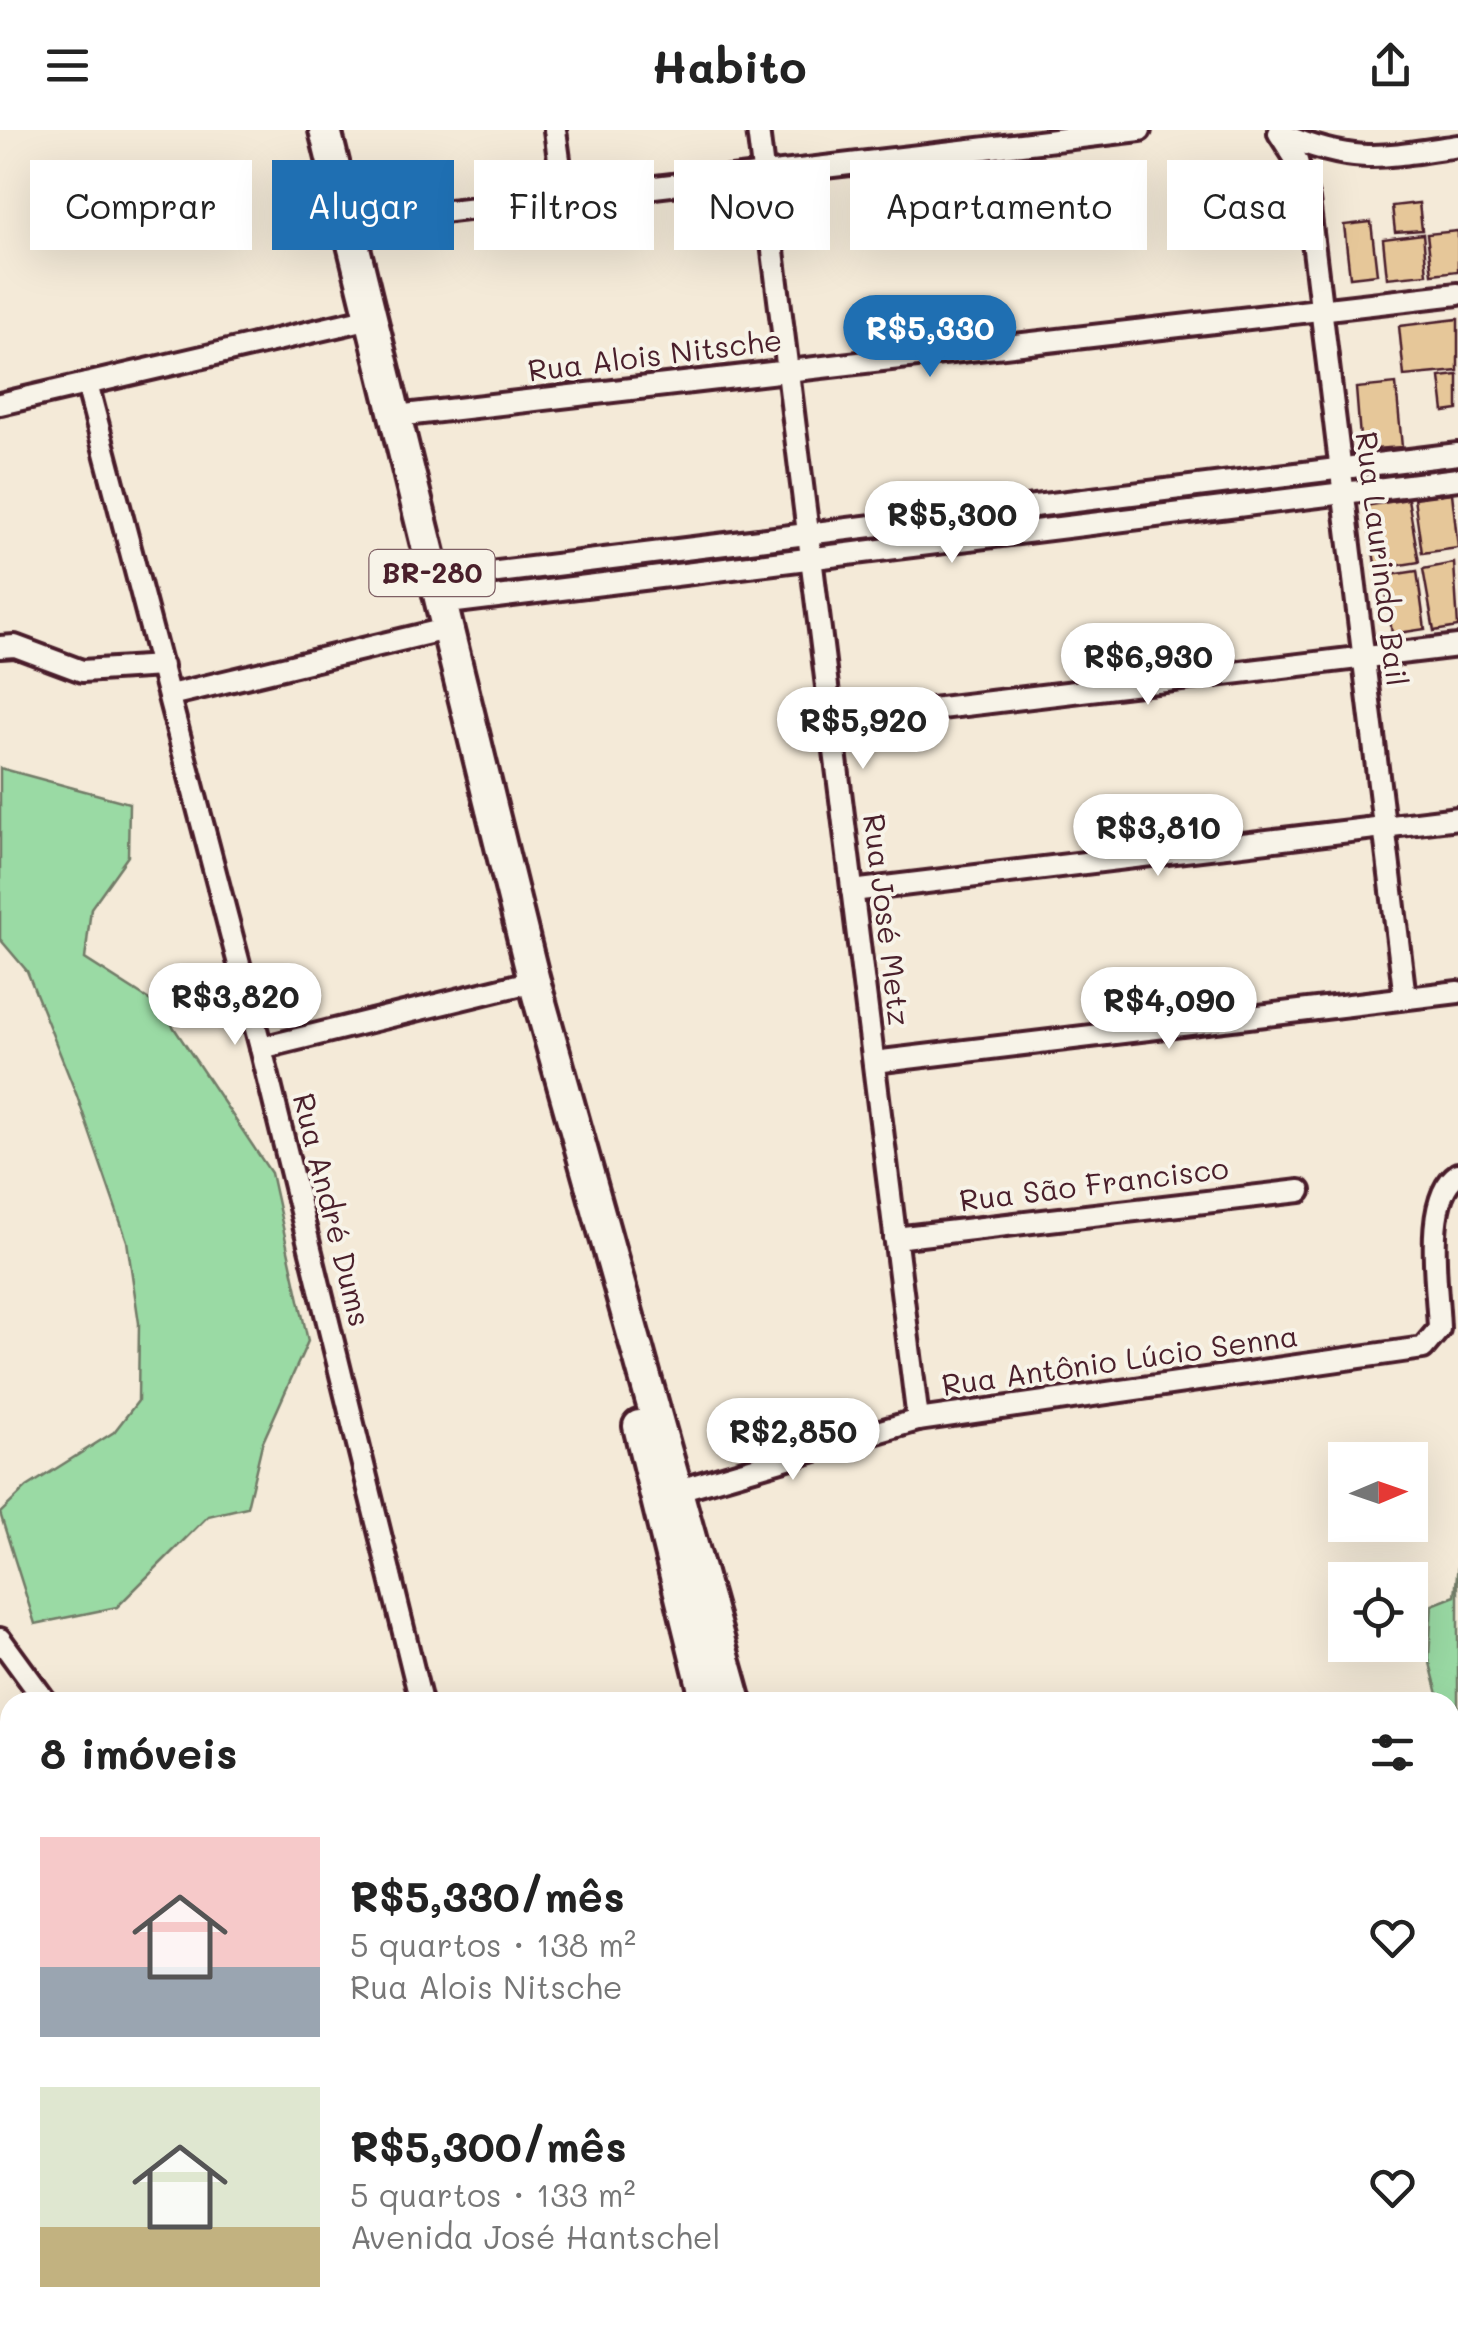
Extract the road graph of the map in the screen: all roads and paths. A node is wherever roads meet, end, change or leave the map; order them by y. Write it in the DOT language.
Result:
graph roads {
  1 [pos="325,130"];
  2 [pos="555,130"];
  3 [pos="758,130"];
  4 [pos="1140,130"];
  5 [pos="1276,132"];
  6 [pos="1458,146"];
  7 [pos="332,160"];
  8 [pos="559,160"];
  9 [pos="762,160"];
  10 [pos="830,165"];
  11 [pos="355,250"];
  12 [pos="773,250"];
  13 [pos="1458,294"];
  14 [pos="1320,310"];
  15 [pos="372,318"];
  16 [pos="788,371"];
  17 [pos="87,384"];
  18 [pos="0,404"];
  19 [pos="396,416"];
  20 [pos="1458,454"];
  21 [pos="1339,468"];
  22 [pos="1458,479"];
  23 [pos="1343,493"];
  24 [pos="808,534"];
  25 [pos="811,558"];
  26 [pos="440,604"];
  27 [pos="0,646"];
  28 [pos="1458,646"];
  29 [pos="1363,657"];
  30 [pos="162,666"];
  31 [pos="170,695"];
  32 [pos="832,721"];
  33 [pos="1458,818"];
  34 [pos="1384,827"];
  35 [pos="852,890"];
  36 [pos="534,981"];
  37 [pos="1458,992"];
  38 [pos="1406,998"];
  39 [pos="261,1048"];
  40 [pos="874,1062"];
  41 [pos="1458,1174"];
  42 [pos="1300,1191"];
  43 [pos="896,1238"];
  44 [pos="918,1420"];
  45 [pos="667,1493"];
  46 [pos="0,1639"];
  47 [pos="39,1692"];
  48 [pos="420,1692"];
  49 [pos="705,1692"];
  50 [pos="733,1692"];
  1 -- 7 [label="highway, BR-280"];
  2 -- 8 [label="street"];
  3 -- 9 [label="street, Rua José Metz"];
  4 -- 10 [label="street"];
  5 -- 6 [label="street"];
  5 -- 14 [label="street, Rua Laurindo Bail"];
  11 -- 15 [label="highway, BR-280"];
  12 -- 16 [label="street, Rua José Metz"];
  13 -- 14 [label="street, Rua Alois Nitsche"];
  14 -- 16 [label="street, Rua Alois Nitsche"];
  14 -- 21 [label="street, Rua Laurindo Bail"];
  15 -- 17 [label="street"];
  15 -- 19 [label="highway, BR-280"];
  16 -- 19 [label="street, Rua Alois Nitsche"];
  16 -- 24 [label="street, Rua José Metz"];
  17 -- 18 [label="street"];
  17 -- 30 [label="street, Rua André Dums"];
  19 -- 26 [label="highway, BR-280"];
  20 -- 21 [label="street"];
  21 -- 23 [label="street, Rua Laurindo Bail"];
  21 -- 24 [label="street"];
  22 -- 23 [label="street"];
  23 -- 25 [label="street"];
  23 -- 29 [label="street, Rua Laurindo Bail"];
  24 -- 25 [label="street, Rua José Metz"];
  24 -- 26 [label="street"];
  25 -- 26 [label="street"];
  25 -- 32 [label="street, Rua José Metz"];
  26 -- 31 [label="street"];
  26 -- 36 [label="highway, BR-280"];
  27 -- 30 [label="street"];
  28 -- 29 [label="street"];
  29 -- 32 [label="street"];
  29 -- 34 [label="street, Rua Laurindo Bail"];
  30 -- 31 [label="street, Rua André Dums"];
  31 -- 39 [label="street, Rua André Dums"];
  32 -- 35 [label="street, Rua José Metz"];
  33 -- 34 [label="street"];
  34 -- 35 [label="street"];
  34 -- 38 [label="street, Rua Laurindo Bail"];
  35 -- 40 [label="street, Rua José Metz"];
  36 -- 39 [label="street"];
  36 -- 45 [label="highway, BR-280"];
  37 -- 38 [label="street"];
  38 -- 40 [label="street"];
  39 -- 48 [label="street, Rua André Dums"];
  40 -- 43 [label="street, Rua José Metz"];
  41 -- 44 [label="street, Rua Antônio Lúcio Senna"];
  42 -- 43 [label="street, Rua São Francisco"];
  43 -- 44 [label="street, Rua José Metz"];
  44 -- 45 [label="street, Rua Antônio Lúcio Senna"];
  45 -- 49 [label="highway, BR-280"];
  45 -- 50 [label="highway, BR-280"];
  46 -- 47 [label="street"];
}
